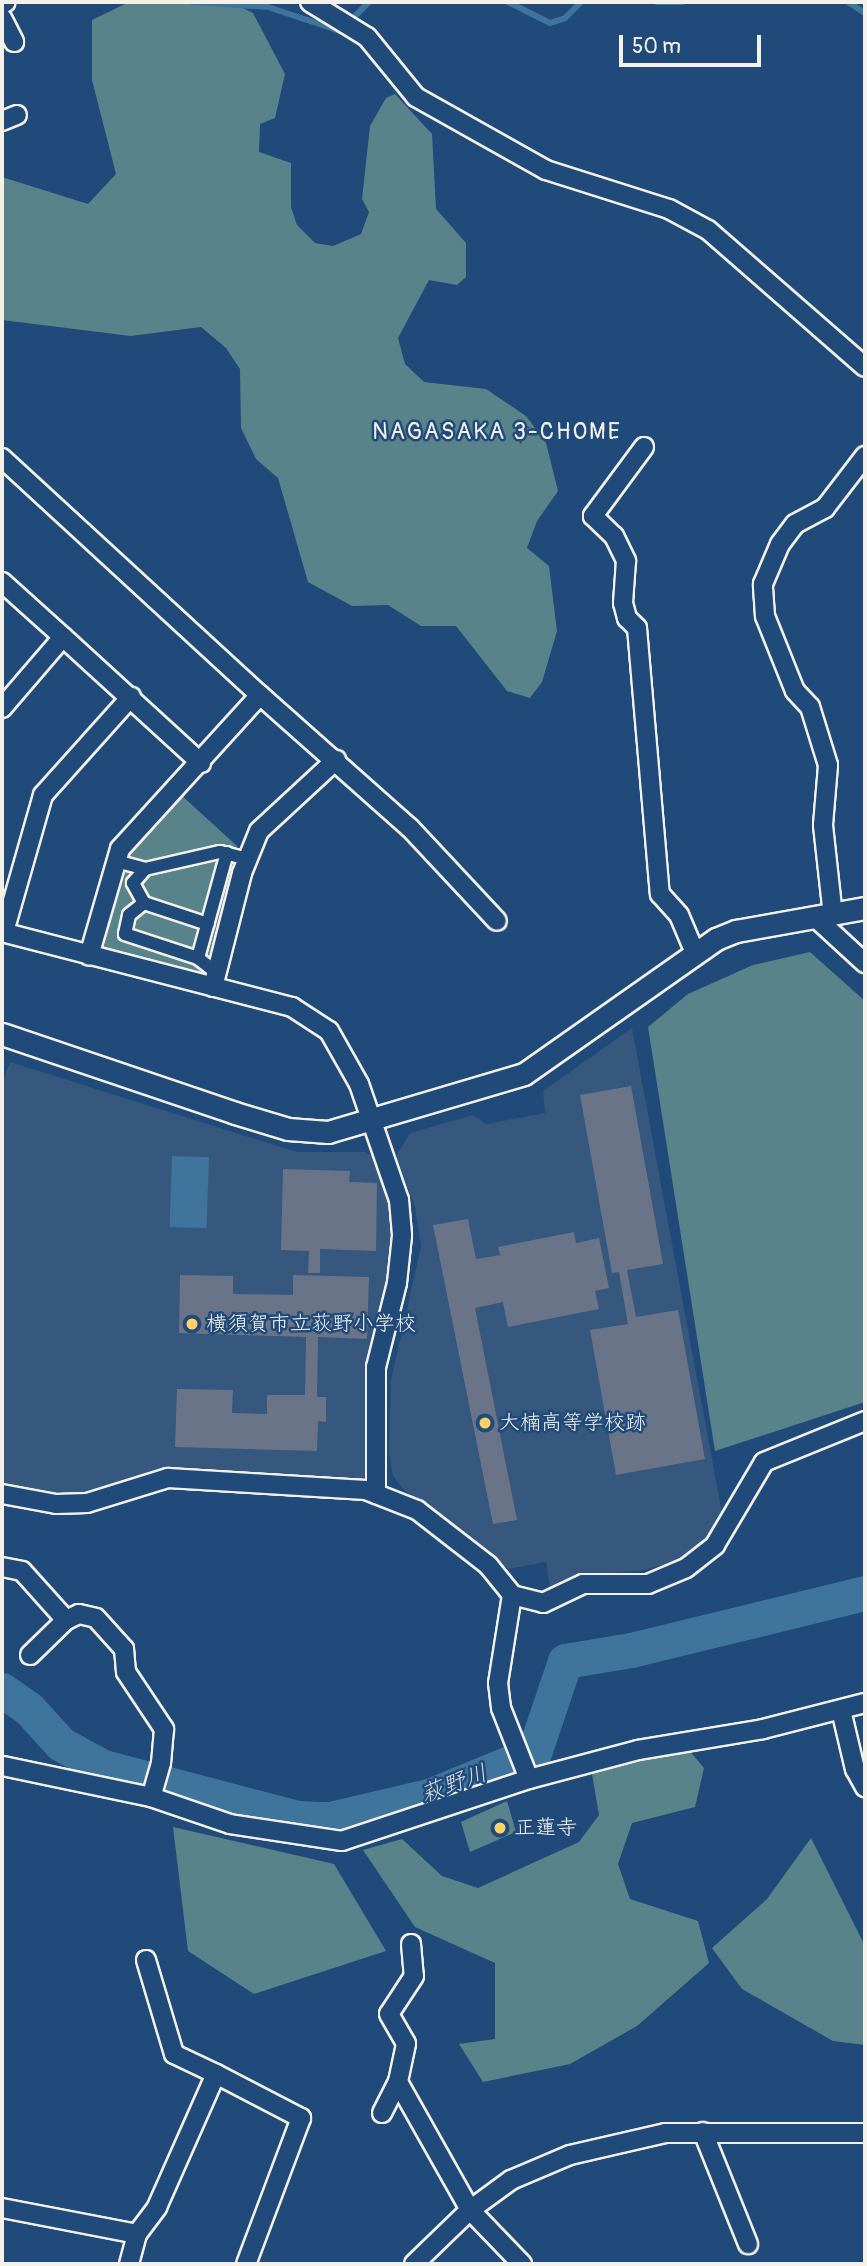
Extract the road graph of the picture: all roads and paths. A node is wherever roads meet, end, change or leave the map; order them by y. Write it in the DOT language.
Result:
graph roads {
  1 [pos="310,2"];
  2 [pos="2,18"];
  3 [pos="14,42"];
  4 [pos="865,367"];
  5 [pos="644,447"];
  6 [pos="865,456"];
  7 [pos="2,458"];
  8 [pos="2,582"];
  9 [pos="63,637"];
  10 [pos="260,695"];
  11 [pos="131,698"];
  12 [pos="2,708"];
  13 [pos="336,760"];
  14 [pos="201,763"];
  15 [pos="227,853"];
  16 [pos="248,859"];
  17 [pos="116,862"];
  18 [pos="145,869"];
  19 [pos="144,903"];
  20 [pos="865,908"];
  21 [pos="825,918"];
  22 [pos="497,921"];
  23 [pos="208,924"];
  24 [pos="3,932"];
  25 [pos="694,951"];
  26 [pos="89,956"];
  27 [pos="198,958"];
  28 [pos="865,963"];
  29 [pos="215,980"];
  30 [pos="2,1034"];
  31 [pos="370,1122"];
  32 [pos="865,1421"];
  33 [pos="376,1494"];
  34 [pos="2,1495"];
  35 [pos="2,1567"];
  36 [pos="512,1595"];
  37 [pos="66,1620"];
  38 [pos="30,1655"];
  39 [pos="865,1703"];
  40 [pos="841,1710"];
  41 [pos="2,1766"];
  42 [pos="529,1779"];
  43 [pos="865,1787"];
  44 [pos="154,1791"];
  45 [pos="411,1944"];
  46 [pos="146,1959"];
  47 [pos="216,2074"];
  48 [pos="398,2082"];
  49 [pos="382,2113"];
  50 [pos="703,2132"];
  51 [pos="865,2133"];
  52 [pos="2,2207"];
  53 [pos="470,2210"];
  54 [pos="137,2234"];
  55 [pos="748,2244"];
  56 [pos="129,2264"];
  57 [pos="246,2264"];
  58 [pos="414,2264"];
  59 [pos="522,2264"];
  1 -- 4 [label="street"];
  2 -- 3 [label="street"];
  5 -- 25 [label="street"];
  6 -- 21 [label="street"];
  7 -- 10 [label="street"];
  8 -- 9 [label="street"];
  9 -- 11 [label="street"];
  9 -- 12 [label="street"];
  10 -- 13 [label="street"];
  10 -- 14 [label="street"];
  11 -- 14 [label="street"];
  11 -- 24 [label="street"];
  13 -- 16 [label="street"];
  13 -- 22 [label="street"];
  14 -- 17 [label="street"];
  15 -- 16 [label="street"];
  15 -- 18 [label="street"];
  15 -- 23 [label="street"];
  16 -- 29 [label="street"];
  17 -- 18 [label="street"];
  17 -- 26 [label="street"];
  18 -- 19 [label="street"];
  19 -- 23 [label="street"];
  19 -- 27 [label="street"];
  20 -- 21 [label="street"];
  21 -- 25 [label="street"];
  21 -- 28 [label="street"];
  23 -- 27 [label="street"];
  24 -- 26 [label="street"];
  25 -- 31 [label="street"];
  26 -- 29 [label="street"];
  27 -- 29 [label="street"];
  29 -- 31 [label="street"];
  30 -- 31 [label="street"];
  31 -- 33 [label="street"];
  32 -- 36 [label="street"];
  33 -- 34 [label="street"];
  33 -- 36 [label="street"];
  35 -- 37 [label="street"];
  36 -- 42 [label="street"];
  37 -- 38 [label="street"];
  37 -- 44 [label="street"];
  39 -- 40 [label="street"];
  40 -- 42 [label="street"];
  40 -- 43 [label="street"];
  41 -- 44 [label="street"];
  42 -- 44 [label="street"];
  45 -- 48 [label="street"];
  46 -- 47 [label="street"];
  47 -- 54 [label="street"];
  47 -- 57 [label="street"];
  48 -- 49 [label="street"];
  48 -- 53 [label="street"];
  50 -- 51 [label="street"];
  50 -- 53 [label="street"];
  50 -- 55 [label="street"];
  52 -- 54 [label="street"];
  53 -- 58 [label="street"];
  53 -- 59 [label="street"];
  54 -- 56 [label="street"];
}
